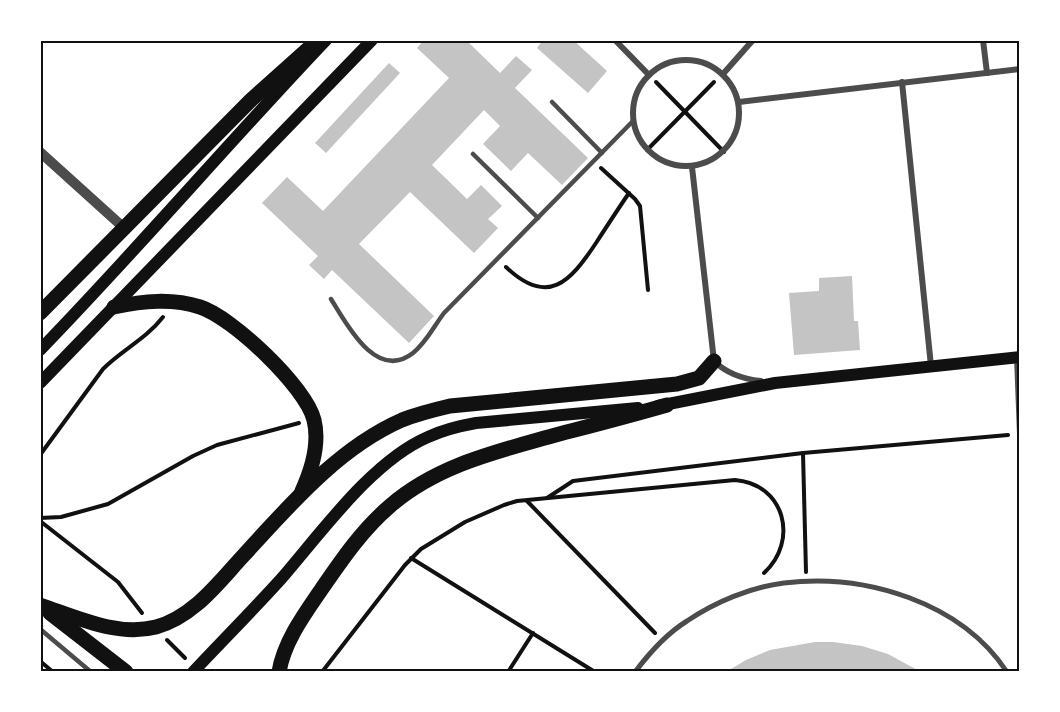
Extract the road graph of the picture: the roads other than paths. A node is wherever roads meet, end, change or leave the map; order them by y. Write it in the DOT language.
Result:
graph roads {
  1 [pos="318,40"];
  2 [pos="326,40"];
  3 [pos="372,40"];
  4 [pos="615,40"];
  5 [pos="753,40"];
  6 [pos="983,40"];
  7 [pos="1020,69"];
  8 [pos="987,73"];
  9 [pos="723,74"];
  10 [pos="649,75"];
  11 [pos="902,82"];
  12 [pos="552,102"];
  13 [pos="739,102"];
  14 [pos="633,121"];
  15 [pos="40,152"];
  16 [pos="602,153"];
  17 [pos="473,154"];
  18 [pos="692,166"];
  19 [pos="538,218"];
  20 [pos="123,227"];
  21 [pos="331,299"];
  22 [pos="110,311"];
  23 [pos="40,313"];
  24 [pos="40,350"];
  25 [pos="1018,357"];
  26 [pos="714,360"];
  27 [pos="931,366"];
  28 [pos="40,383"];
  29 [pos="775,383"];
  30 [pos="667,405"];
  31 [pos="1020,434"];
  32 [pos="300,495"];
  33 [pos="40,605"];
  34 [pos="40,629"];
  35 [pos="191,666"];
  36 [pos="91,672"];
  37 [pos="126,672"];
  38 [pos="279,672"];
  39 [pos="635,672"];
  40 [pos="1007,672"];
  1 -- 20 [label="highway"];
  2 -- 24 [label="main road"];
  3 -- 22 [label="main road"];
  4 -- 10 [label="street"];
  5 -- 9 [label="street"];
  6 -- 8 [label="street"];
  7 -- 8 [label="street"];
  8 -- 11 [label="street"];
  9 -- 10 [label="street"];
  9 -- 13 [label="street"];
  10 -- 14 [label="street"];
  11 -- 13 [label="street"];
  11 -- 27 [label="street"];
  12 -- 16 [label="lane"];
  13 -- 18 [label="street"];
  14 -- 16 [label="lane"];
  14 -- 18 [label="street"];
  15 -- 20 [label="street"];
  16 -- 19 [label="lane"];
  17 -- 19 [label="lane"];
  18 -- 26 [label="street"];
  19 -- 21 [label="lane"];
  20 -- 23 [label="highway"];
  22 -- 28 [label="main road"];
  22 -- 32 [label="highway"];
  25 -- 27 [label="main road"];
  25 -- 31 [label="street"];
  26 -- 29 [label="street"];
  26 -- 32 [label="highway"];
  27 -- 29 [label="main road"];
  29 -- 30 [label="main road"];
  30 -- 35 [label="main road"];
  30 -- 38 [label="highway"];
  32 -- 33 [label="highway"];
  33 -- 37 [label="highway"];
  34 -- 36 [label="lane"];
  39 -- 40 [label="street"];
}
